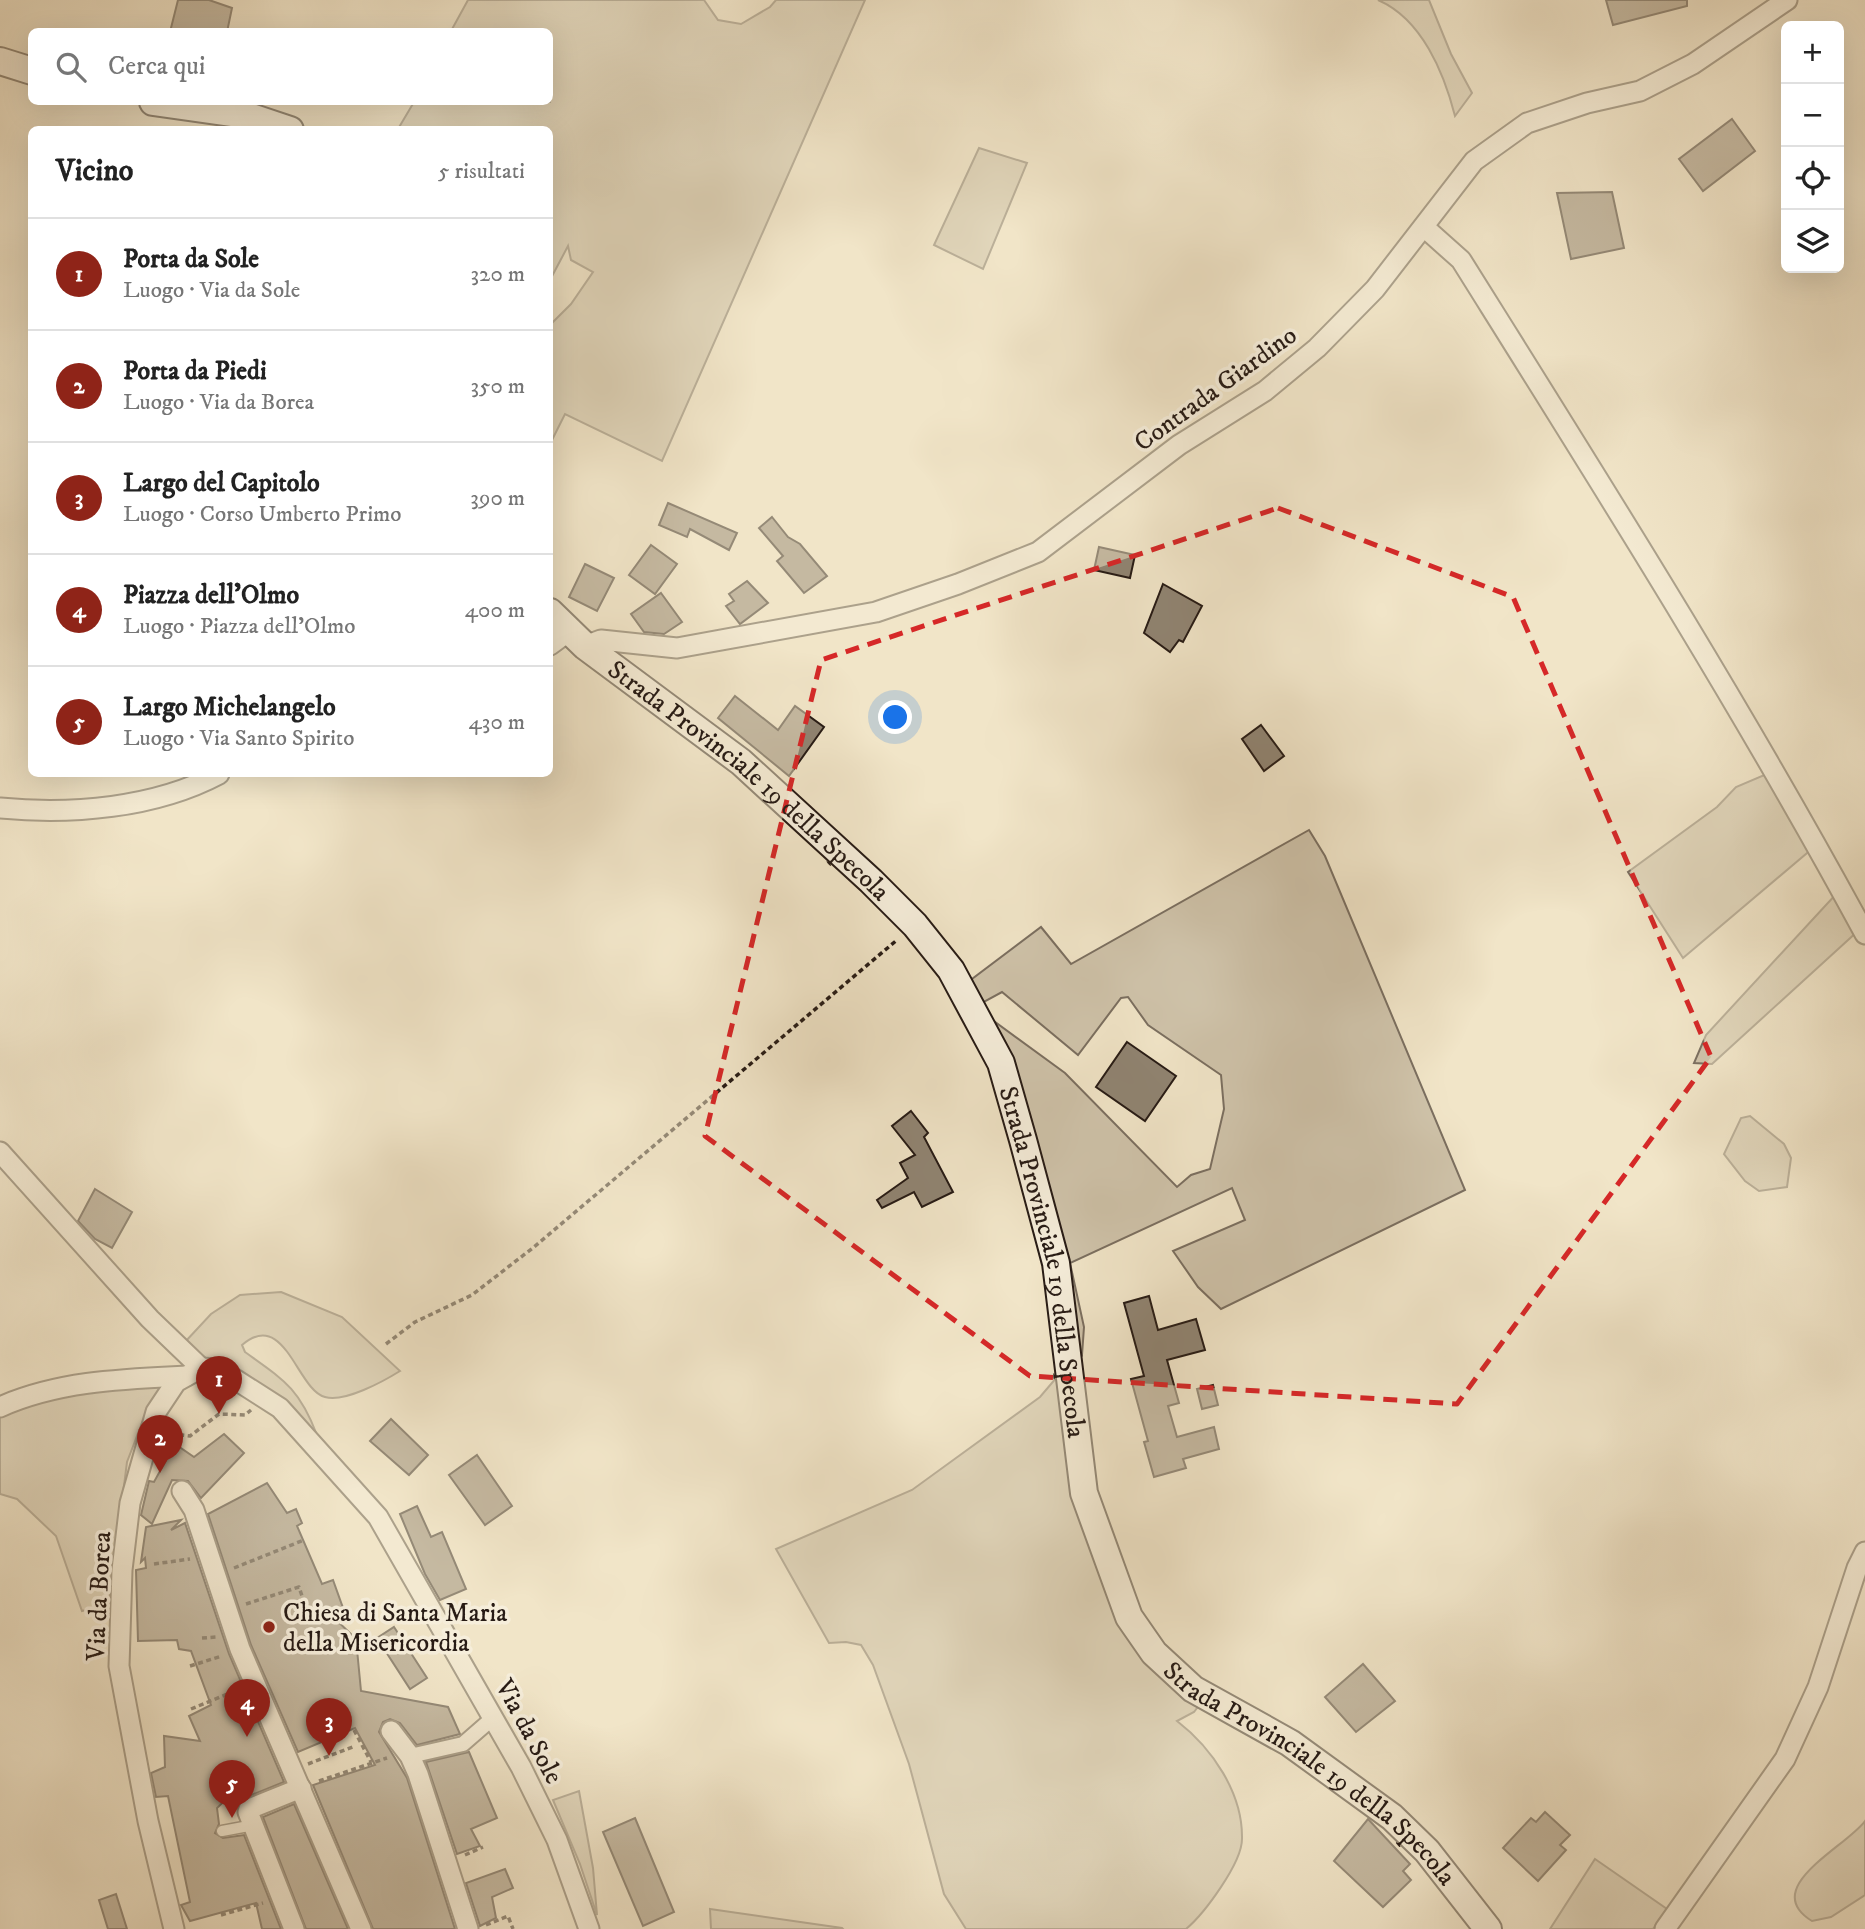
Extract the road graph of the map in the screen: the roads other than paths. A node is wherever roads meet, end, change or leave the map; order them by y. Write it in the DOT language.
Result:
graph roads {
  1 [pos="1787,0"];
  2 [pos="0,61"];
  3 [pos="28,70"];
  4 [pos="174,105"];
  5 [pos="278,126"];
  6 [pos="1424,227"];
  7 [pos="553,617"];
  8 [pos="568,640"];
  9 [pos="213,777"];
  10 [pos="0,808"];
  11 [pos="1865,934"];
  12 [pos="0,1152"];
  13 [pos="193,1372"];
  14 [pos="0,1407"];
  15 [pos="182,1491"];
  16 [pos="1865,1552"];
  17 [pos="494,1717"];
  18 [pos="391,1731"];
  19 [pos="410,1756"];
  20 [pos="297,1779"];
  21 [pos="251,1818"];
  22 [pos="222,1830"];
  23 [pos="174,1929"];
  24 [pos="294,1929"];
  25 [pos="361,1929"];
  26 [pos="468,1929"];
  27 [pos="589,1929"];
  28 [pos="1488,1929"];
  29 [pos="1665,1929"];
  1 -- 6 [label="street, Contrada Giardino"];
  2 -- 3 [label="main road"];
  4 -- 5 [label="main road"];
  6 -- 8 [label="street, Contrada Giardino"];
  6 -- 11 [label="street"];
  7 -- 8 [label="main road, Strada Provinciale 19 della Specola"];
  8 -- 28 [label="main road, Strada Provinciale 19 della Specola"];
  9 -- 10 [label="street"];
  12 -- 13 [label="street"];
  13 -- 14 [label="street"];
  13 -- 17 [label="street, Via da Sole"];
  13 -- 23 [label="street, Via da Borea"];
  15 -- 20 [label="street"];
  16 -- 29 [label="street"];
  17 -- 19 [label="street"];
  17 -- 27 [label="street, Via da Sole"];
  18 -- 19 [label="street"];
  19 -- 26 [label="street"];
  20 -- 21 [label="street"];
  20 -- 25 [label="street"];
  21 -- 22 [label="lane"];
  21 -- 24 [label="street"];
}
